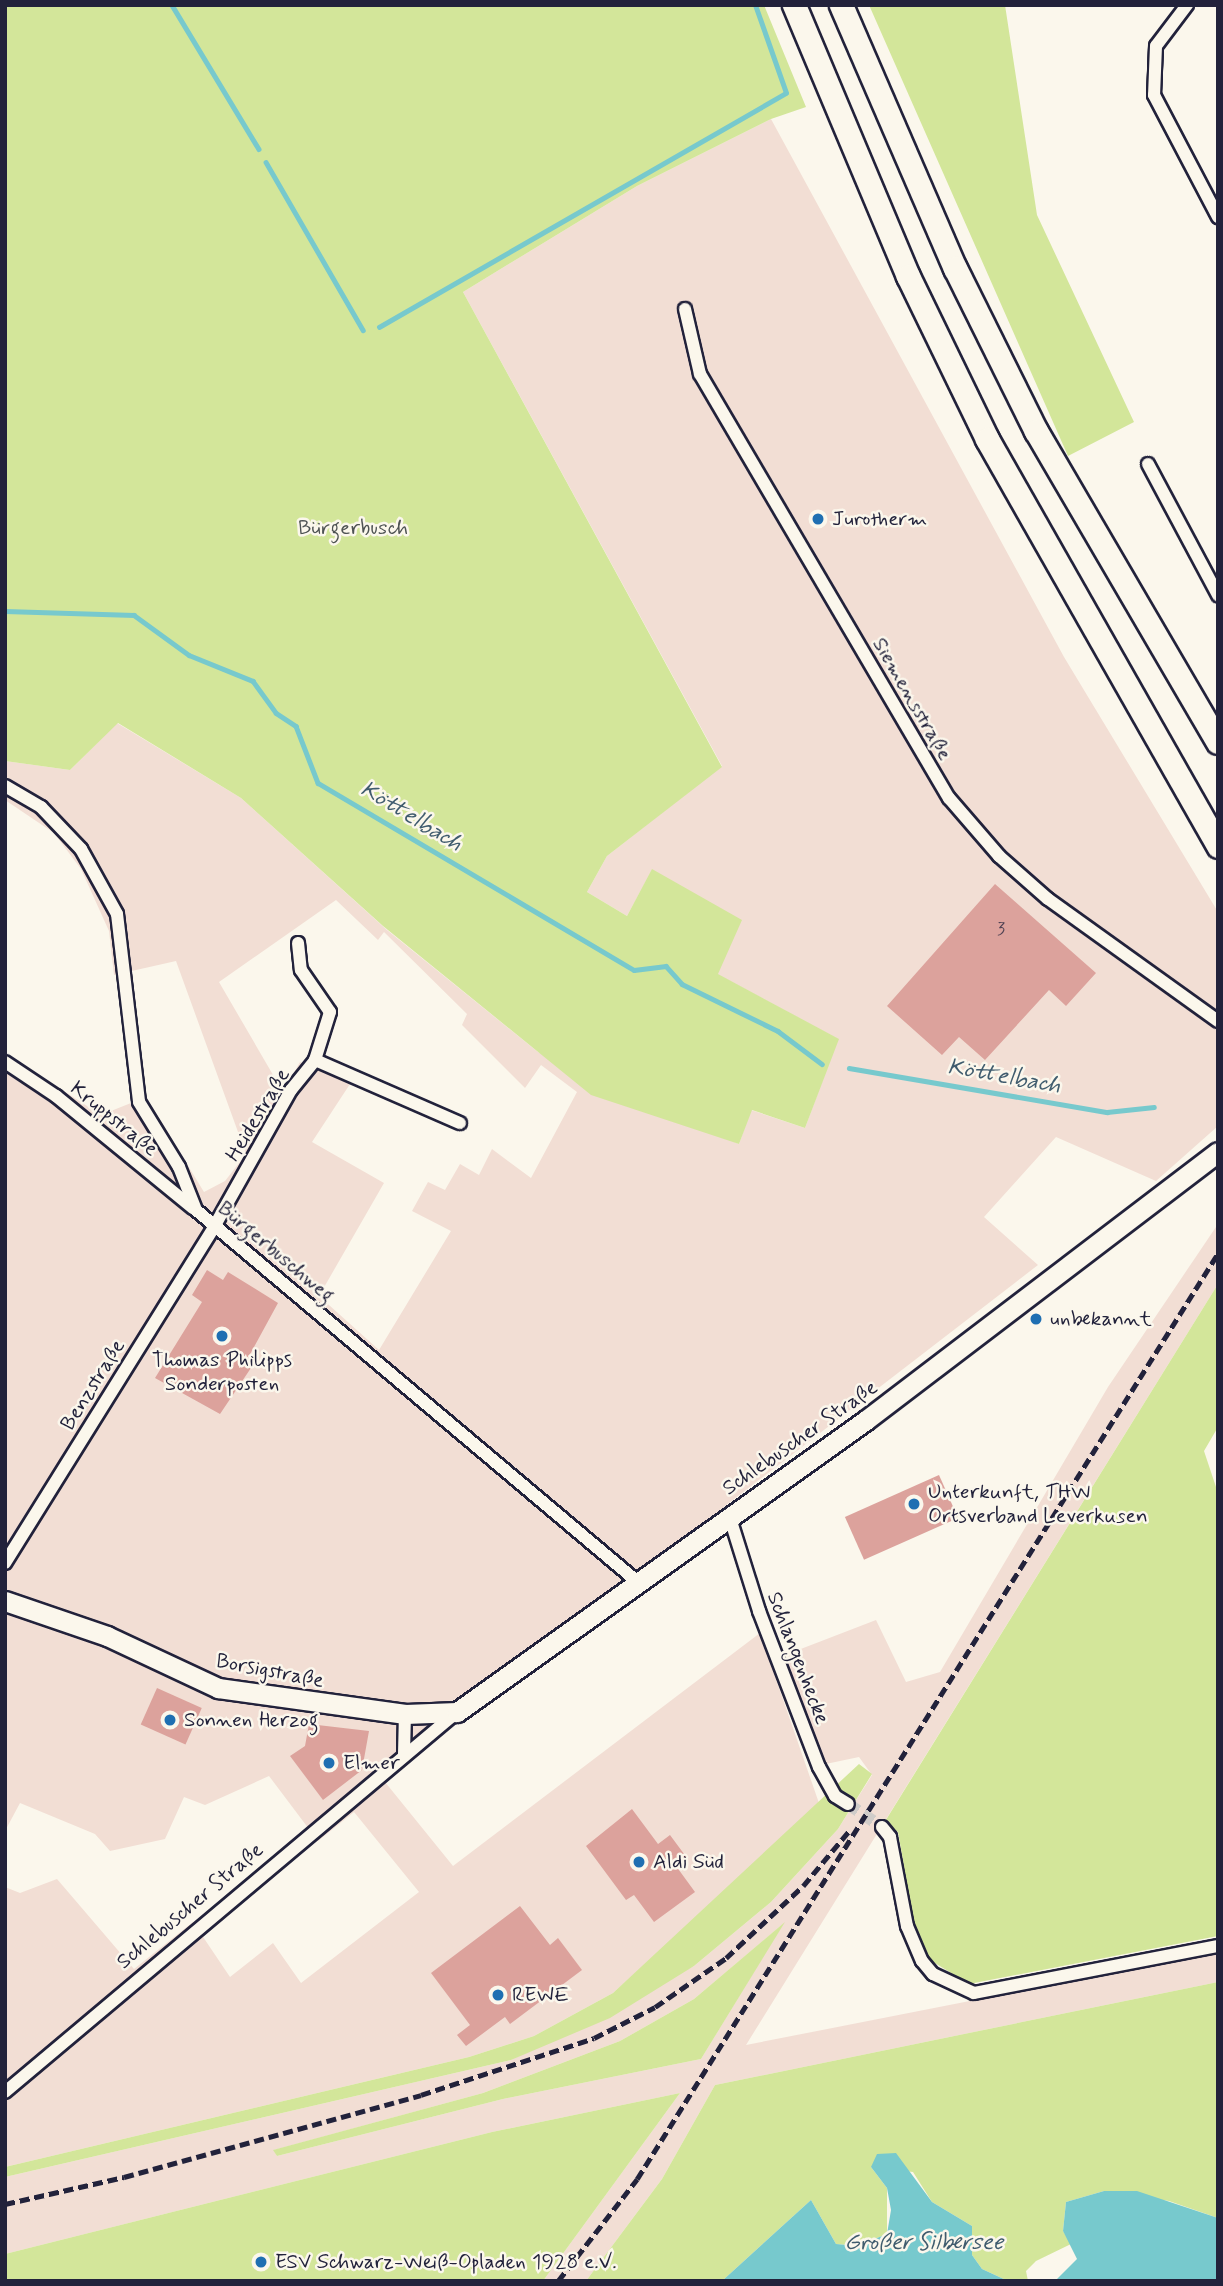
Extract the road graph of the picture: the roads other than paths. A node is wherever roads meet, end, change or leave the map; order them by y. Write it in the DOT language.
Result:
graph roads {
  1 [pos="794,5"];
  2 [pos="841,5"];
  3 [pos="1187,5"];
  4 [pos="1218,217"];
  5 [pos="685,309"];
  6 [pos="1148,464"];
  7 [pos="1218,595"];
  8 [pos="1218,742"];
  9 [pos="5,786"];
  10 [pos="1218,846"];
  11 [pos="298,943"];
  12 [pos="1218,1021"];
  13 [pos="316,1060"];
  14 [pos="5,1062"];
  15 [pos="460,1122"];
  16 [pos="1218,1152"];
  17 [pos="196,1210"];
  18 [pos="214,1227"];
  19 [pos="729,1516"];
  20 [pos="5,1563"];
  21 [pos="639,1583"];
  22 [pos="5,1601"];
  23 [pos="457,1712"];
  24 [pos="405,1714"];
  25 [pos="404,1754"];
  26 [pos="848,1804"];
  27 [pos="882,1827"];
  28 [pos="1218,1946"];
  29 [pos="5,2092"];
  1 -- 10 [label="highway"];
  2 -- 8 [label="highway"];
  3 -- 4 [label="street"];
  5 -- 12 [label="street, Siemensstraße"];
  6 -- 7 [label="street"];
  9 -- 17 [label="street, Bürgerbuschweg"];
  11 -- 13 [label="street, Heidestraße"];
  13 -- 15 [label="street, Heidestraße"];
  13 -- 18 [label="street, Heidestraße"];
  14 -- 17 [label="street, Kruppstraße"];
  16 -- 19 [label="main road, Schlebuscher Straße"];
  17 -- 18 [label="street, Bürgerbuschweg"];
  18 -- 20 [label="street, Benzstraße"];
  18 -- 21 [label="street, Bürgerbuschweg"];
  19 -- 21 [label="main road, Schlebuscher Straße"];
  19 -- 26 [label="street, Schlangenhecke"];
  21 -- 23 [label="main road, Schlebuscher Straße"];
  22 -- 24 [label="main road, Borsigstraße"];
  23 -- 24 [label="main road, Borsigstraße"];
  23 -- 25 [label="street, Schlebuscher Straße"];
  24 -- 25 [label="street"];
  25 -- 29 [label="street, Schlebuscher Straße"];
  27 -- 28 [label="street"];
}
